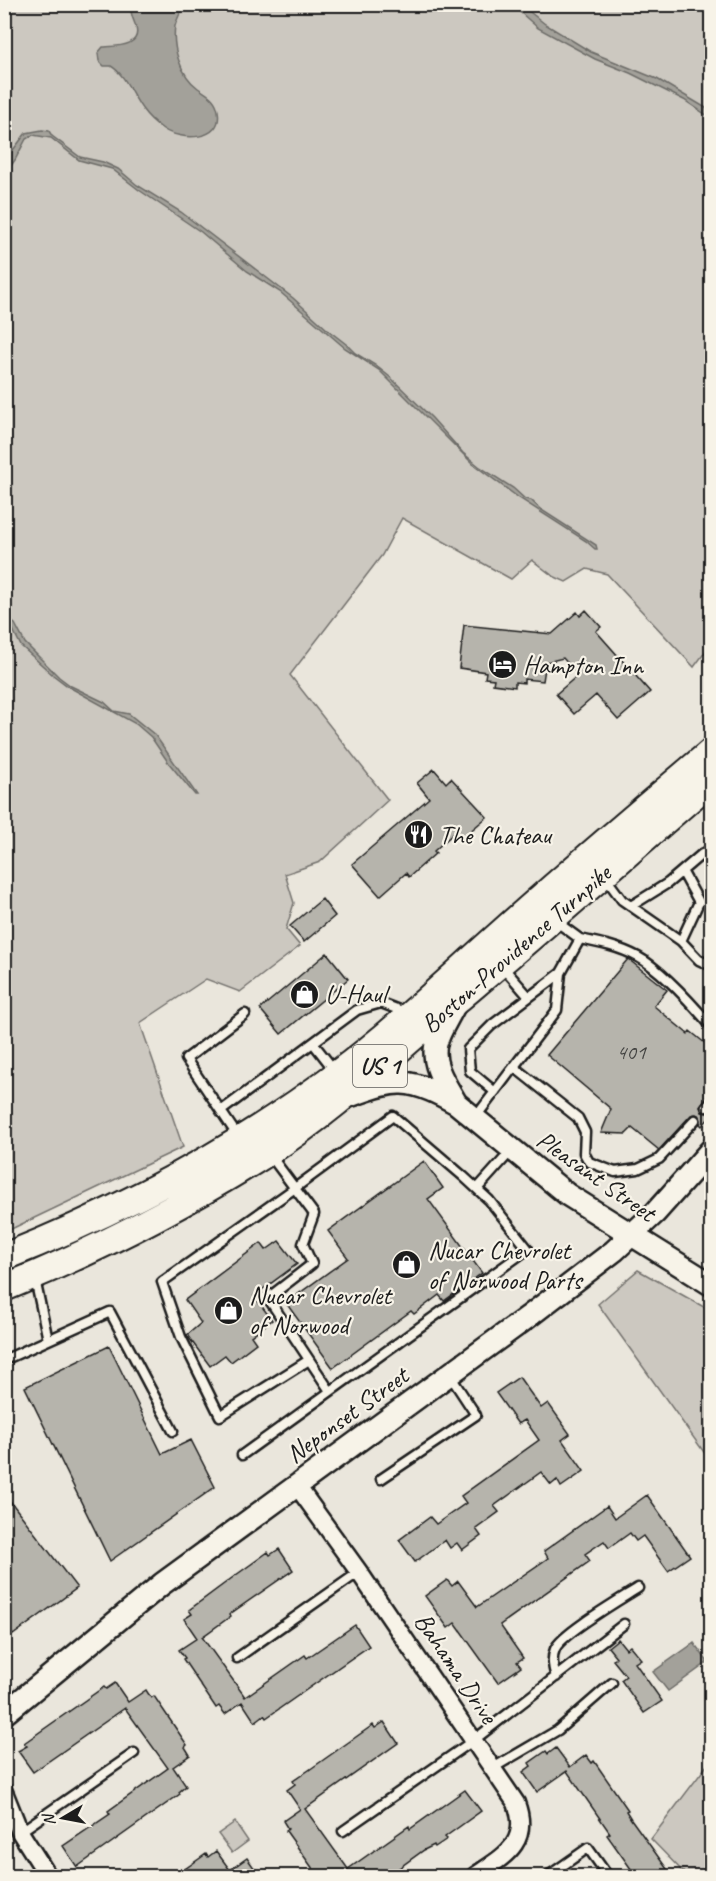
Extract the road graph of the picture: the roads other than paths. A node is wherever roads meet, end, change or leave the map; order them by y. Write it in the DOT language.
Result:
graph roads {
  1 [pos="711,751"];
  2 [pos="711,780"];
  3 [pos="711,849"];
  4 [pos="682,871"];
  5 [pos="603,874"];
  6 [pos="631,906"];
  7 [pos="552,919"];
  8 [pos="580,939"];
  9 [pos="681,941"];
  10 [pos="500,964"];
  11 [pos="711,966"];
  12 [pos="561,973"];
  13 [pos="529,997"];
  14 [pos="456,1002"];
  15 [pos="245,1014"];
  16 [pos="410,1014"];
  17 [pos="711,1027"];
  18 [pos="313,1043"];
  19 [pos="514,1067"];
  20 [pos="338,1074"];
  21 [pos="495,1092"];
  22 [pos="340,1099"];
  23 [pos="456,1103"];
  24 [pos="221,1111"];
  25 [pos="475,1119"];
  26 [pos="695,1120"];
  27 [pos="240,1139"];
  28 [pos="711,1149"];
  29 [pos="512,1150"];
  30 [pos="268,1152"];
  31 [pos="295,1188"];
  32 [pos="477,1188"];
  33 [pos="633,1235"];
  34 [pos="4,1257"];
  35 [pos="34,1276"];
  36 [pos="711,1285"];
  37 [pos="4,1288"];
  38 [pos="48,1340"];
  39 [pos="4,1360"];
  40 [pos="309,1360"];
  41 [pos="449,1374"];
  42 [pos="330,1391"];
  43 [pos="173,1431"];
  44 [pos="242,1455"];
  45 [pos="381,1479"];
  46 [pos="297,1486"];
  47 [pos="359,1572"];
  48 [pos="638,1588"];
  49 [pos="624,1624"];
  50 [pos="237,1658"];
  51 [pos="556,1677"];
  52 [pos="612,1683"];
  53 [pos="4,1714"];
  54 [pos="474,1740"];
  55 [pos="134,1753"];
  56 [pos="493,1768"];
  57 [pos="4,1792"];
  58 [pos="343,1831"];
  59 [pos="20,1832"];
  60 [pos="485,1874"];
  61 [pos="48,1876"];
  62 [pos="548,1876"];
  63 [pos="608,1876"];
  1 -- 16 [label="main road, Boston-Providence Turnpike / US 1"];
  2 -- 5 [label="main road, Boston-Providence Turnpike / US 1"];
  3 -- 4 [label="lane"];
  4 -- 6 [label="lane"];
  4 -- 9 [label="lane"];
  5 -- 6 [label="lane"];
  5 -- 7 [label="main road, Boston-Providence Turnpike / US 1"];
  6 -- 9 [label="lane"];
  7 -- 8 [label="lane"];
  7 -- 10 [label="main road, Boston-Providence Turnpike / US 1"];
  8 -- 12 [label="lane"];
  8 -- 17 [label="lane"];
  9 -- 11 [label="lane"];
  10 -- 13 [label="lane"];
  10 -- 14 [label="main road, Boston-Providence Turnpike / US 1"];
  12 -- 13 [label="lane"];
  12 -- 19 [label="lane"];
  13 -- 21 [label="lane"];
  14 -- 22 [label="main road, Boston-Providence Turnpike / US 1"];
  14 -- 23 [label="street, Pleasant Street"];
  15 -- 24 [label="lane"];
  16 -- 18 [label="lane"];
  16 -- 20 [label="main road, Boston-Providence Turnpike / US 1"];
  18 -- 20 [label="lane"];
  18 -- 24 [label="lane"];
  19 -- 21 [label="lane"];
  19 -- 26 [label="lane"];
  20 -- 27 [label="main road, Boston-Providence Turnpike / US 1"];
  21 -- 25 [label="lane"];
  22 -- 23 [label="street, Pleasant Street"];
  22 -- 30 [label="main road, Boston-Providence Turnpike / US 1"];
  23 -- 25 [label="street, Pleasant Street"];
  24 -- 27 [label="lane"];
  25 -- 29 [label="street, Pleasant Street"];
  27 -- 34 [label="main road, Boston-Providence Turnpike / US 1"];
  28 -- 33 [label="street, Neponset Street"];
  29 -- 32 [label="lane"];
  29 -- 33 [label="street, Pleasant Street"];
  30 -- 31 [label="lane"];
  30 -- 35 [label="main road, Boston-Providence Turnpike / US 1"];
  31 -- 32 [label="lane"];
  31 -- 40 [label="lane"];
  31 -- 40 [label="lane"];
  32 -- 42 [label="lane"];
  33 -- 36 [label="street, Pleasant Street"];
  33 -- 41 [label="street, Neponset Street"];
  35 -- 37 [label="main road, Boston-Providence Turnpike / US 1"];
  35 -- 38 [label="lane"];
  38 -- 39 [label="lane"];
  38 -- 43 [label="lane"];
  40 -- 42 [label="lane"];
  41 -- 45 [label="lane"];
  41 -- 46 [label="street, Neponset Street"];
  42 -- 44 [label="lane"];
  46 -- 47 [label="street, Bahama Drive"];
  46 -- 53 [label="street, Neponset Street"];
  47 -- 50 [label="lane"];
  47 -- 54 [label="street, Bahama Drive"];
  48 -- 51 [label="lane"];
  49 -- 51 [label="lane"];
  51 -- 54 [label="lane"];
  52 -- 56 [label="lane"];
  54 -- 56 [label="street, Bahama Drive"];
  54 -- 58 [label="lane"];
  55 -- 59 [label="lane"];
  56 -- 60 [label="street, Bahama Drive"];
  57 -- 59 [label="street"];
  59 -- 61 [label="street"];
  62 -- 63 [label="lane"];
}
